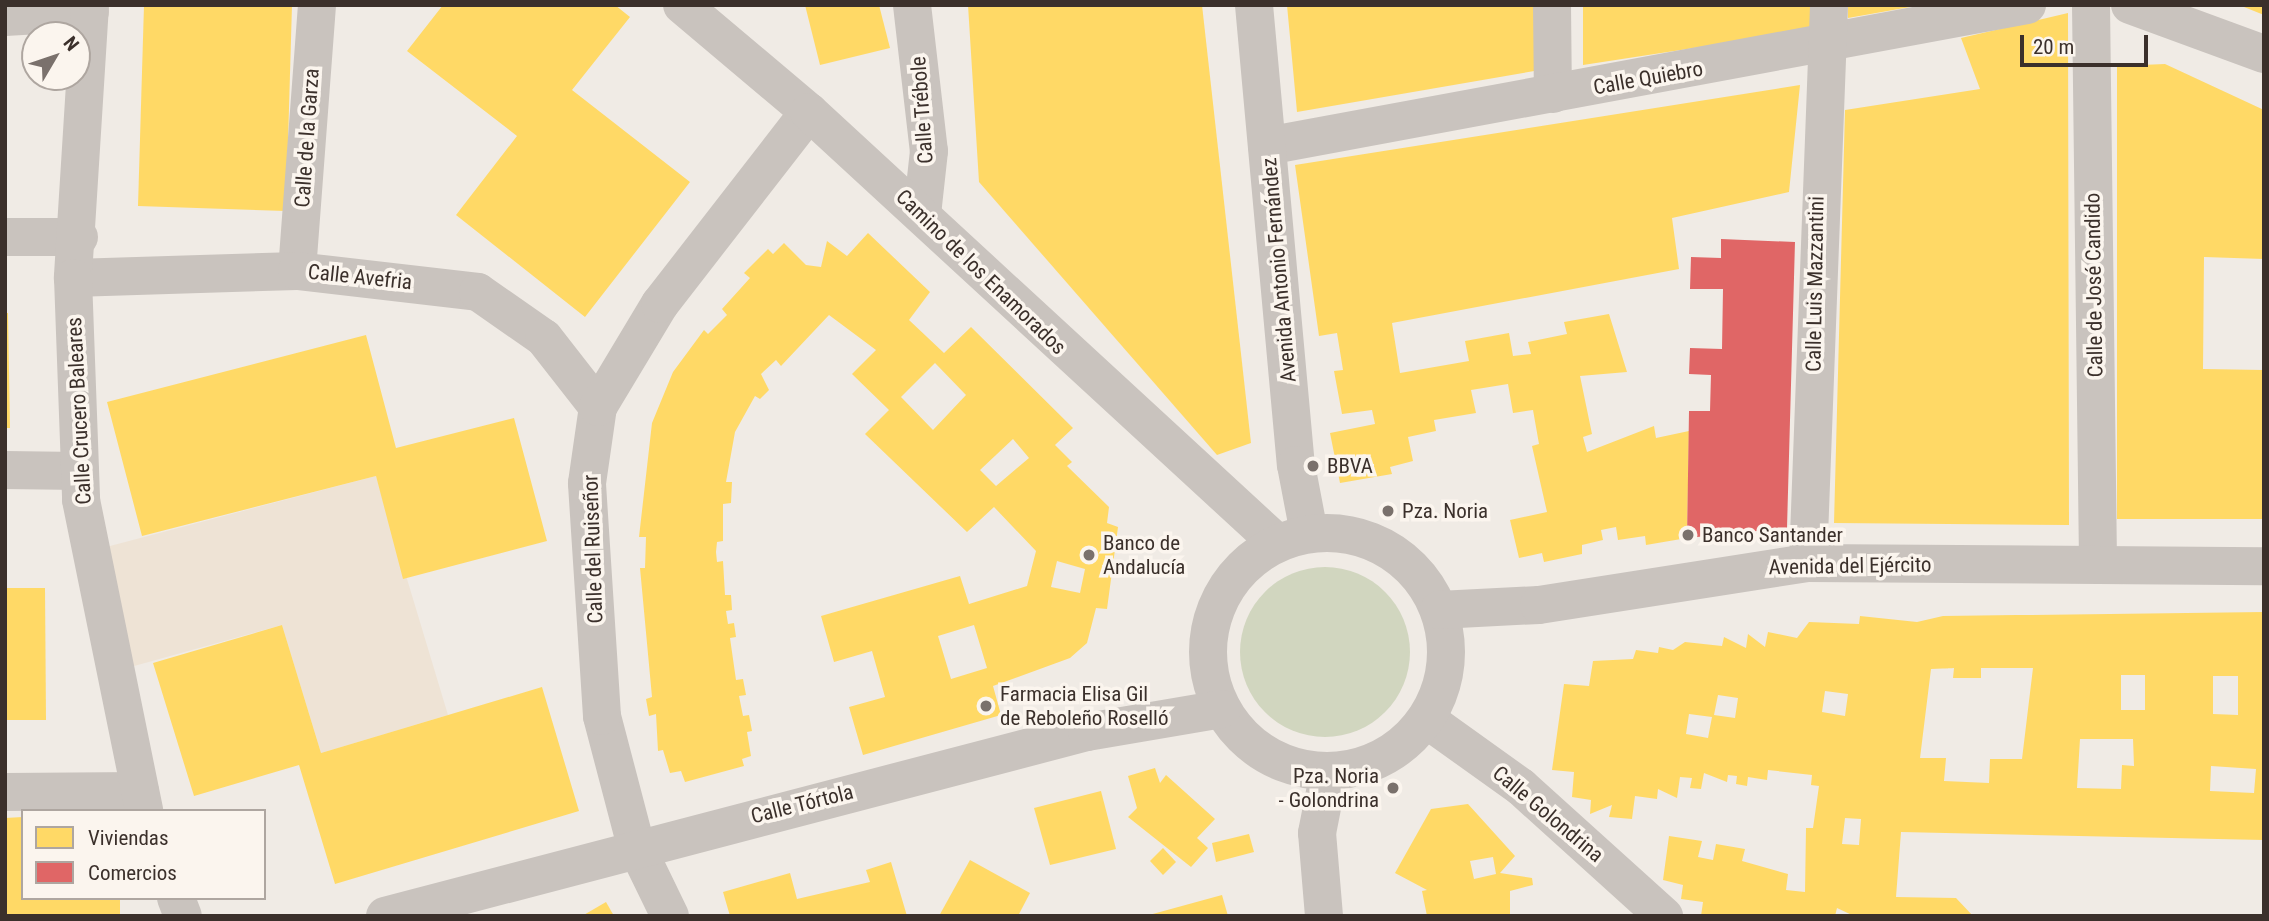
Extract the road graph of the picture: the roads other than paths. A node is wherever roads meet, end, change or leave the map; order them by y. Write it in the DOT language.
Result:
graph roads {
  1 [pos="317,5"];
  2 [pos="682,5"];
  3 [pos="912,5"];
  4 [pos="1254,5"];
  5 [pos="1552,5"];
  6 [pos="1829,5"];
  7 [pos="2027,5"];
  8 [pos="2091,5"];
  9 [pos="2130,5"];
  10 [pos="90,8"];
  11 [pos="5,17"];
  12 [pos="1828,46"];
  13 [pos="2264,54"];
  14 [pos="1553,94"];
  15 [pos="809,112"];
  16 [pos="1267,146"];
  17 [pos="922,214"];
  18 [pos="5,237"];
  19 [pos="79,237"];
  20 [pos="297,271"];
  21 [pos="73,278"];
  22 [pos="598,407"];
  23 [pos="5,470"];
  24 [pos="80,471"];
  25 [pos="1293,538"];
  26 [pos="1808,563"];
  27 [pos="2098,565"];
  28 [pos="2264,566"];
  29 [pos="1439,610"];
  30 [pos="1222,709"];
  31 [pos="1426,719"];
  32 [pos="1329,772"];
  33 [pos="5,792"];
  34 [pos="142,801"];
  35 [pos="636,846"];
  36 [pos="386,916"];
  37 [pos="670,916"];
  38 [pos="1324,916"];
  39 [pos="1664,916"];
  1 -- 20 [label="street, Calle de la Garza"];
  2 -- 15 [label="street, Camino de los Enamorados"];
  3 -- 17 [label="street, Calle Trébole"];
  4 -- 16 [label="street, Avenida Antonio Fernández"];
  5 -- 14 [label="street"];
  6 -- 12 [label="street, Calle Luis Mazzantini"];
  7 -- 12 [label="street, Calle Quiebro"];
  8 -- 27 [label="street, Calle de José Candido"];
  9 -- 13 [label="street"];
  10 -- 11 [label="street"];
  10 -- 19 [label="street, Calle Crucero Baleares"];
  12 -- 14 [label="street, Calle Quiebro"];
  12 -- 26 [label="street, Calle Luis Mazzantini"];
  14 -- 16 [label="street, Calle Quiebro"];
  15 -- 17 [label="street, Camino de los Enamorados"];
  15 -- 22 [label="street, Calle del Ruiseñor"];
  16 -- 25 [label="street, Avenida Antonio Fernández"];
  17 -- 25 [label="street, Camino de los Enamorados"];
  18 -- 19 [label="street"];
  19 -- 21 [label="street, Calle Crucero Baleares"];
  20 -- 21 [label="street, Calle Avefria"];
  20 -- 22 [label="street, Calle Avefria"];
  21 -- 24 [label="street, Calle Crucero Baleares"];
  22 -- 35 [label="street, Calle del Ruiseñor"];
  23 -- 24 [label="street"];
  24 -- 34 [label="street, Calle Crucero Baleares"];
  25 -- 29 [label="street"];
  25 -- 30 [label="street"];
  26 -- 27 [label="street, Avenida del Ejército"];
  26 -- 29 [label="street, Avenida del Ejército"];
  27 -- 28 [label="street, Avenida del Ejército"];
  29 -- 31 [label="street"];
  30 -- 32 [label="street"];
  30 -- 35 [label="street, Calle Tórtola"];
  31 -- 32 [label="street"];
  31 -- 39 [label="street, Calle Golondrina"];
  32 -- 38 [label="street"];
  33 -- 34 [label="street"];
  35 -- 36 [label="street, Calle Tórtola"];
  35 -- 37 [label="street, Calle del Ruiseñor"];
}
